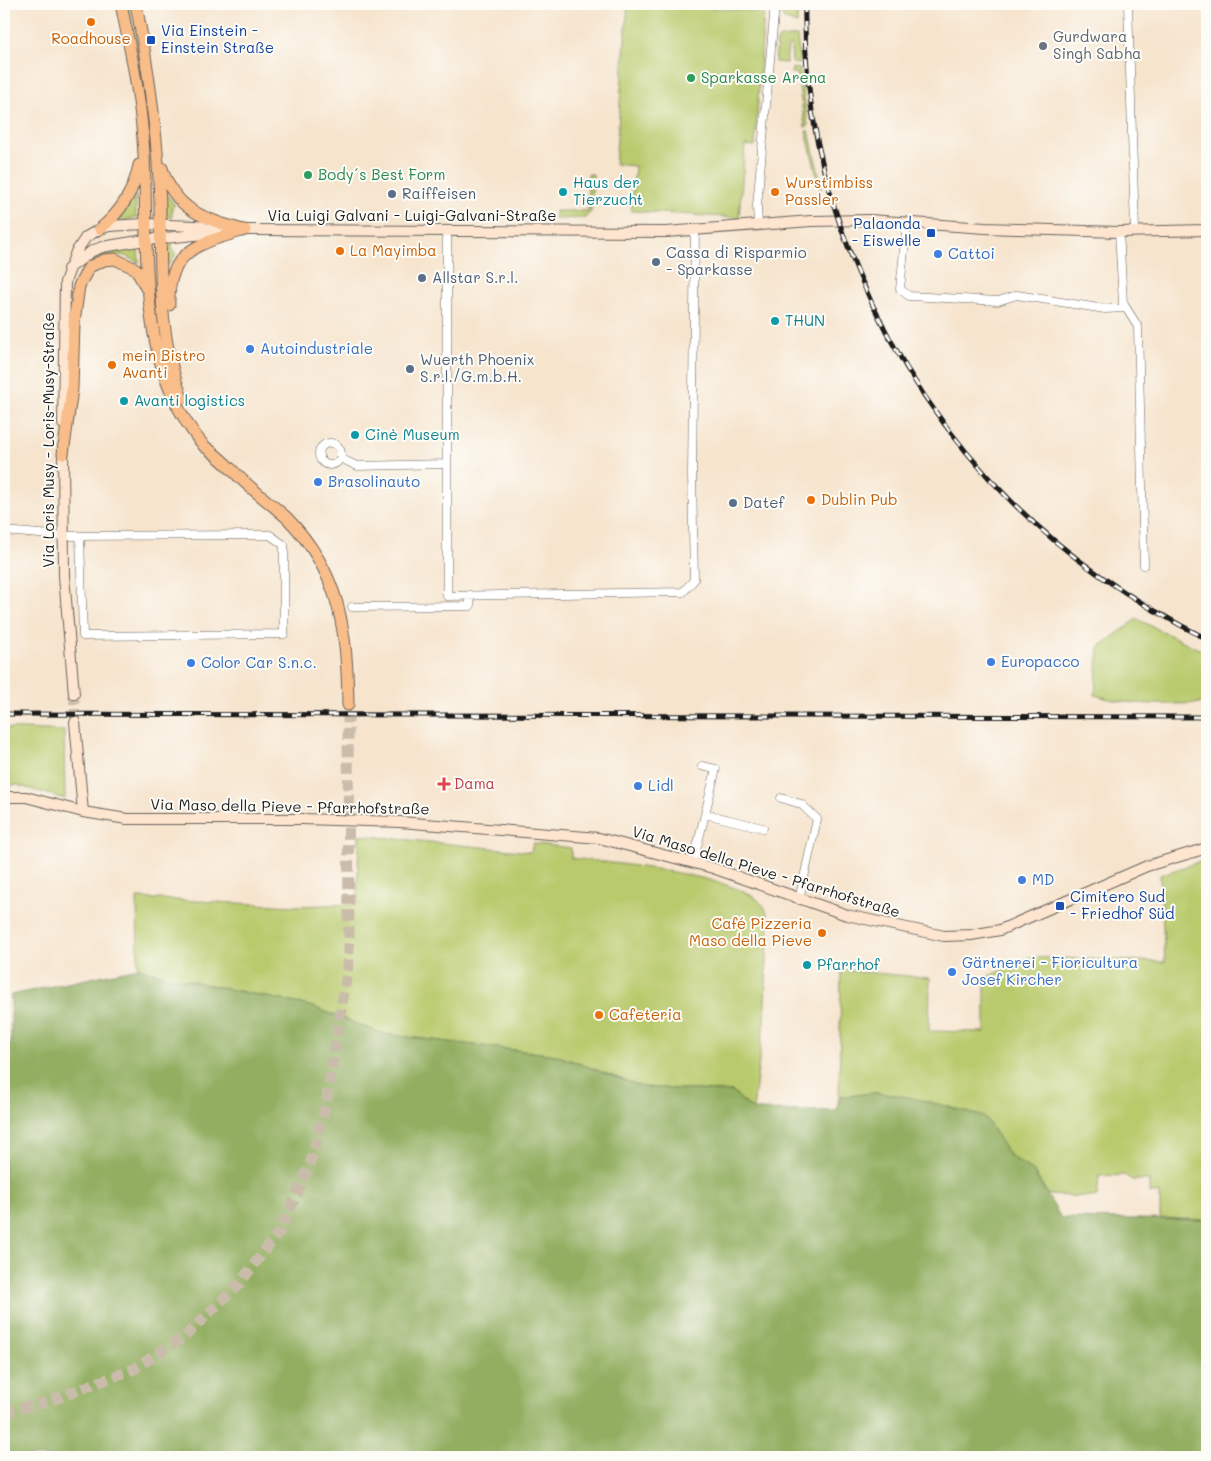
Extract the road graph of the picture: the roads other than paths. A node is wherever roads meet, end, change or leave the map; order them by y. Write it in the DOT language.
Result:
graph roads {
  1 [pos="121,4"];
  2 [pos="136,4"];
  3 [pos="774,4"];
  4 [pos="1128,4"];
  5 [pos="144,141"];
  6 [pos="157,152"];
  7 [pos="906,222"];
  8 [pos="144,224"];
  9 [pos="758,225"];
  10 [pos="100,229"];
  11 [pos="695,229"];
  12 [pos="245,230"];
  13 [pos="1207,230"];
  14 [pos="161,231"];
  15 [pos="447,231"];
  16 [pos="1119,232"];
  17 [pos="1135,232"];
  18 [pos="145,240"];
  19 [pos="68,270"];
  20 [pos="1126,308"];
  21 [pos="153,331"];
  22 [pos="184,403"];
  23 [pos="213,452"];
  24 [pos="63,454"];
  25 [pos="340,458"];
  26 [pos="446,464"];
  27 [pos="4,531"];
  28 [pos="64,536"];
  29 [pos="80,536"];
  30 [pos="1144,566"];
  31 [pos="470,595"];
  32 [pos="352,607"];
  33 [pos="74,694"];
  34 [pos="348,705"];
  35 [pos="76,722"];
  36 [pos="702,766"];
  37 [pos="4,796"];
  38 [pos="781,798"];
  39 [pos="83,812"];
  40 [pos="705,814"];
  41 [pos="763,828"];
  42 [pos="1207,848"];
  43 [pos="693,863"];
  44 [pos="799,900"];
  1 -- 5 [label="main road"];
  2 -- 6 [label="main road"];
  3 -- 9 [label="street"];
  4 -- 17 [label="street"];
  5 -- 8 [label="main road"];
  5 -- 10 [label="main road"];
  6 -- 12 [label="main road"];
  6 -- 14 [label="main road"];
  7 -- 9 [label="street, Via Luigi Galvani - Luigi-Galvani-Straße"];
  7 -- 16 [label="street, Via Luigi Galvani - Luigi-Galvani-Straße"];
  7 -- 20 [label="street"];
  8 -- 10 [label="street"];
  8 -- 14 [label="street"];
  8 -- 18 [label="main road"];
  9 -- 11 [label="street, Via Luigi Galvani - Luigi-Galvani-Straße"];
  10 -- 19 [label="street"];
  11 -- 15 [label="street, Via Luigi Galvani - Luigi-Galvani-Straße"];
  11 -- 31 [label="street"];
  12 -- 14 [label="street, Via Luigi Galvani - Luigi-Galvani-Straße"];
  12 -- 15 [label="street, Via Luigi Galvani - Luigi-Galvani-Straße"];
  12 -- 22 [label="main road"];
  13 -- 17 [label="street, Via Luigi Galvani - Luigi-Galvani-Straße"];
  14 -- 18 [label="street"];
  14 -- 22 [label="main road"];
  15 -- 26 [label="street"];
  16 -- 17 [label="street, Via Luigi Galvani - Luigi-Galvani-Straße"];
  16 -- 20 [label="street"];
  18 -- 19 [label="street"];
  18 -- 21 [label="main road"];
  19 -- 24 [label="street, Via Loris Musy - Loris-Musy-Straße"];
  20 -- 30 [label="street"];
  21 -- 23 [label="main road"];
  21 -- 24 [label="main road"];
  22 -- 23 [label="main road"];
  23 -- 34 [label="main road"];
  24 -- 28 [label="street, Via Loris Musy - Loris-Musy-Straße"];
  25 -- 26 [label="street"];
  26 -- 31 [label="street"];
  27 -- 28 [label="street"];
  28 -- 29 [label="street"];
  28 -- 33 [label="street, Via Loris Musy - Loris-Musy-Straße"];
  29 -- 29 [label="street"];
  31 -- 32 [label="street"];
  35 -- 39 [label="street"];
  36 -- 40 [label="street"];
  37 -- 39 [label="street, Via Maso della Pieve - Pfarrhofstraße"];
  38 -- 44 [label="street"];
  39 -- 43 [label="street, Via Maso della Pieve - Pfarrhofstraße"];
  40 -- 41 [label="street"];
  40 -- 43 [label="street"];
  42 -- 44 [label="street, Via Maso della Pieve - Pfarrhofstraße"];
  43 -- 44 [label="street, Via Maso della Pieve - Pfarrhofstraße"];
}
